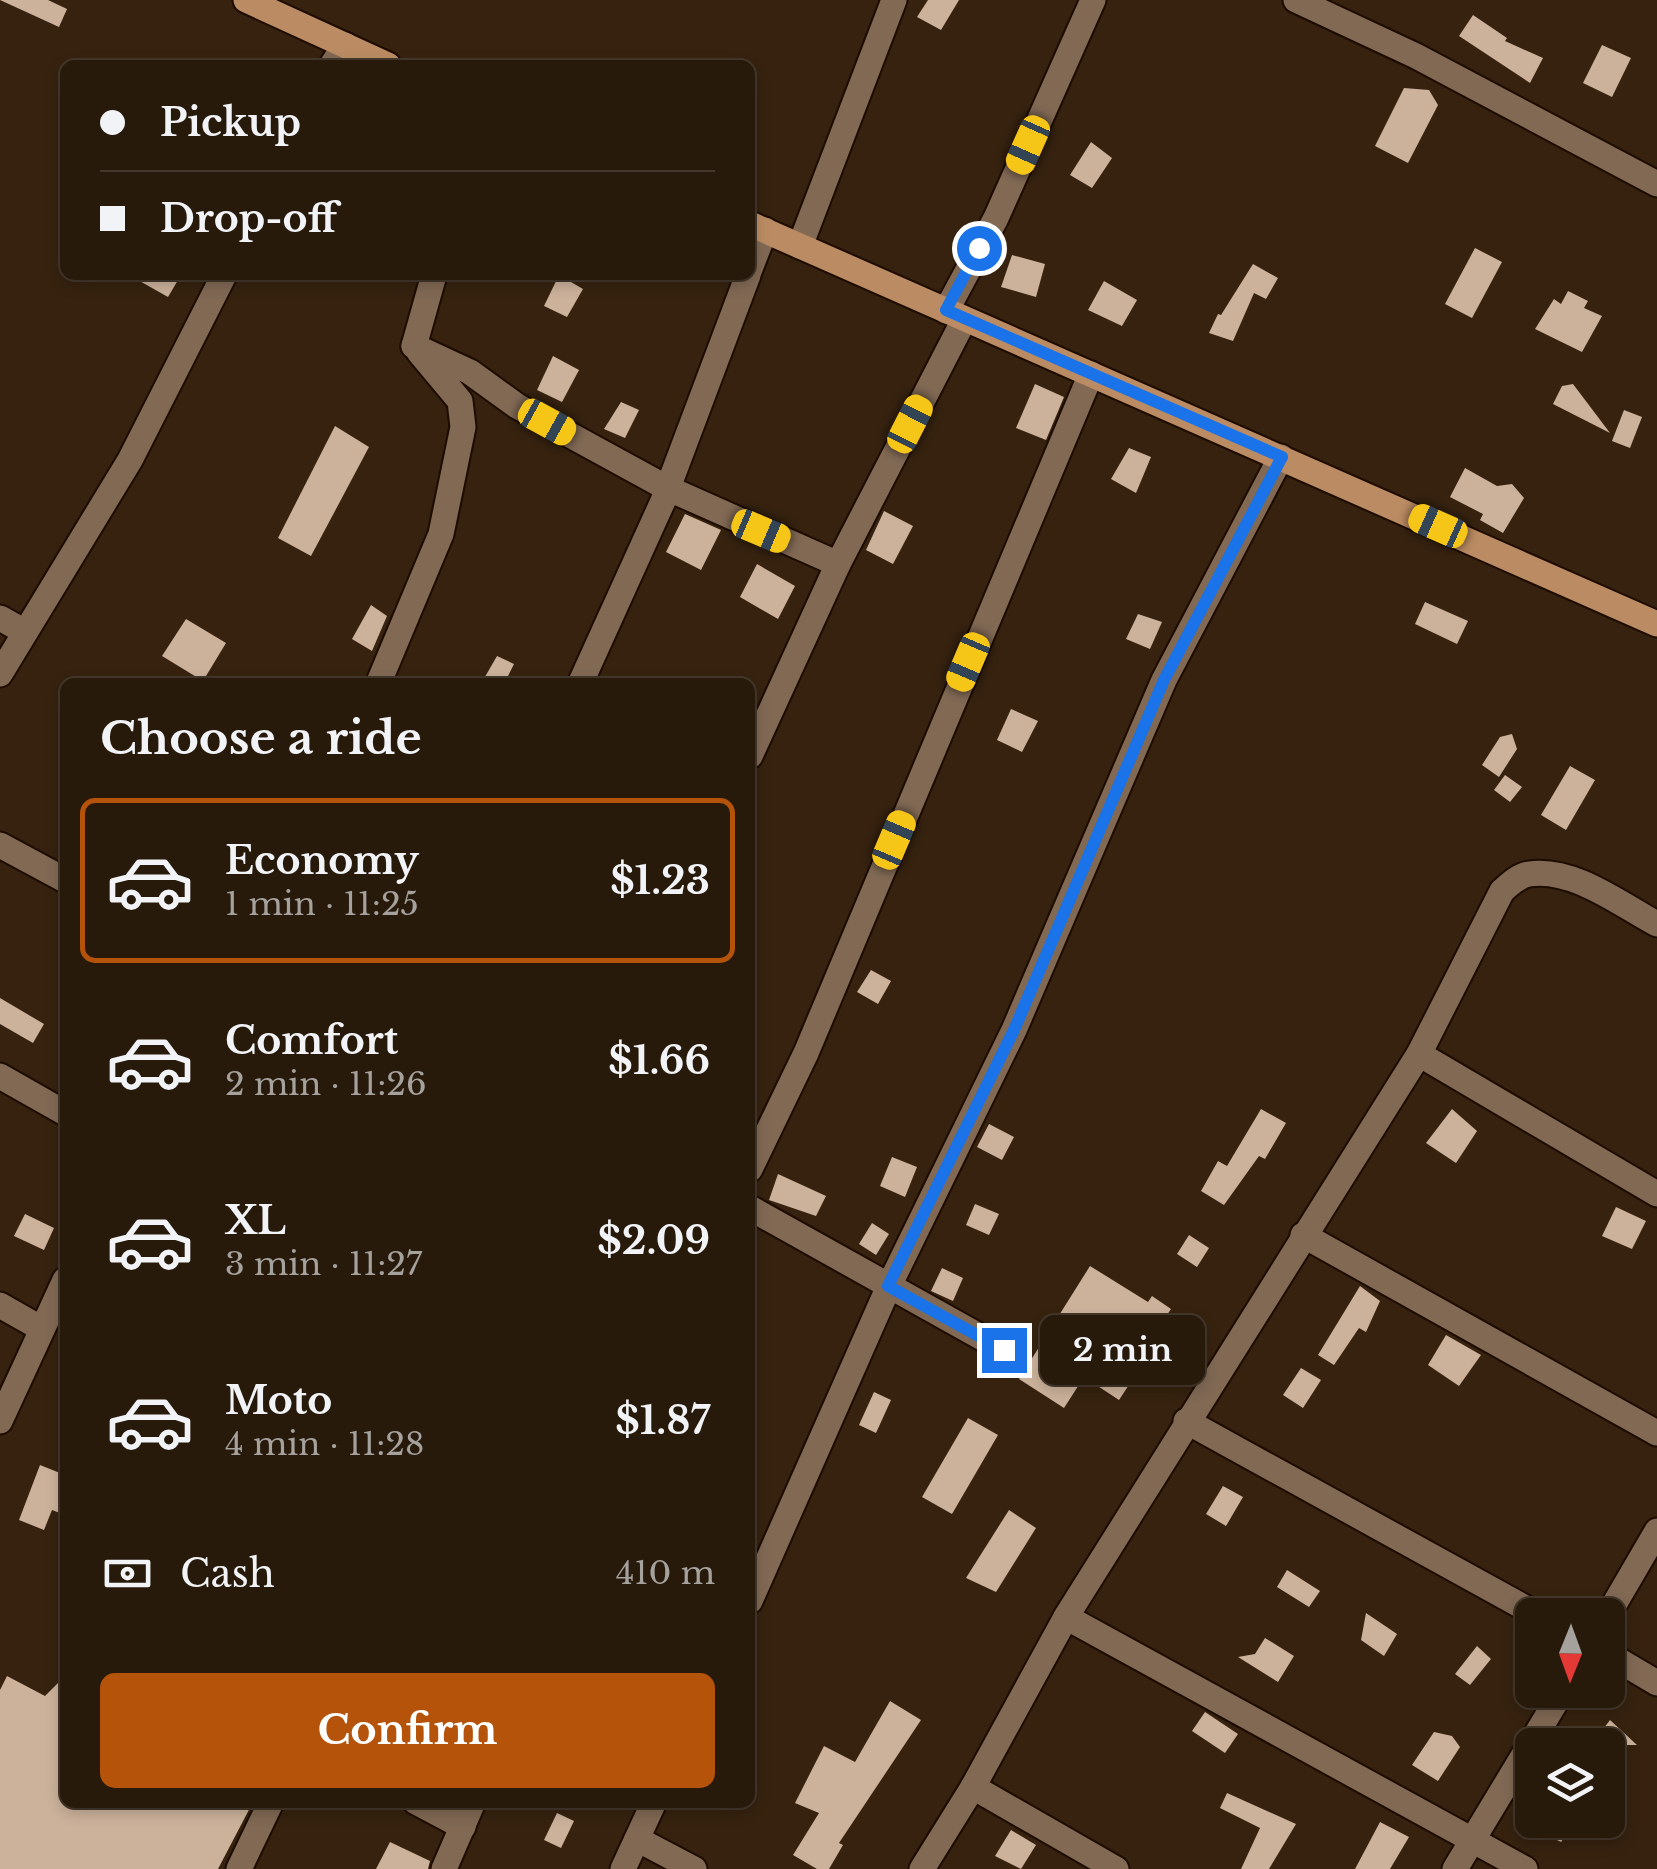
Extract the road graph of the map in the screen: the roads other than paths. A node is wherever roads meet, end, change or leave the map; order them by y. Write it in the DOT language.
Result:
graph roads {
  1 [pos="246,0"];
  2 [pos="894,0"];
  3 [pos="1093,0"];
  4 [pos="1296,0"];
  5 [pos="338,55"];
  6 [pos="363,60"];
  7 [pos="1657,184"];
  8 [pos="757,228"];
  9 [pos="800,246"];
  10 [pos="221,280"];
  11 [pos="433,280"];
  12 [pos="746,280"];
  13 [pos="955,315"];
  14 [pos="414,346"];
  15 [pos="1090,374"];
  16 [pos="1282,457"];
  17 [pos="667,488"];
  18 [pos="838,564"];
  19 [pos="0,618"];
  20 [pos="1657,624"];
  21 [pos="25,632"];
  22 [pos="0,674"];
  23 [pos="380,678"];
  24 [pos="582,678"];
  25 [pos="755,745"];
  26 [pos="0,844"];
  27 [pos="60,877"];
  28 [pos="1657,924"];
  29 [pos="1419,1054"];
  30 [pos="0,1076"];
  31 [pos="60,1110"];
  32 [pos="755,1160"];
  33 [pos="1657,1194"];
  34 [pos="755,1211"];
  35 [pos="1302,1235"];
  36 [pos="888,1286"];
  37 [pos="60,1291"];
  38 [pos="0,1305"];
  39 [pos="42,1329"];
  40 [pos="1004,1350"];
  41 [pos="0,1421"];
  42 [pos="1186,1421"];
  43 [pos="1657,1433"];
  44 [pos="1657,1531"];
  45 [pos="758,1564"];
  46 [pos="1618,1598"];
  47 [pos="1515,1602"];
  48 [pos="1066,1617"];
  49 [pos="1625,1664"];
  50 [pos="1657,1683"];
  51 [pos="1552,1708"];
  52 [pos="973,1787"];
  53 [pos="268,1808"];
  54 [pos="442,1808"];
  55 [pos="651,1808"];
  56 [pos="468,1814"];
  57 [pos="1473,1838"];
  58 [pos="637,1839"];
  59 [pos="238,1869"];
  60 [pos="444,1869"];
  61 [pos="623,1869"];
  62 [pos="694,1869"];
  63 [pos="922,1869"];
  64 [pos="1116,1869"];
  65 [pos="1455,1869"];
  66 [pos="1525,1869"];
  1 -- 5 [label="main road"];
  2 -- 9 [label="street"];
  3 -- 13 [label="street"];
  4 -- 7 [label="street"];
  5 -- 6 [label="main road"];
  8 -- 9 [label="main road"];
  9 -- 13 [label="main road"];
  10 -- 21 [label="street"];
  11 -- 14 [label="street"];
  12 -- 17 [label="street"];
  13 -- 15 [label="main road"];
  13 -- 18 [label="street"];
  14 -- 17 [label="street"];
  14 -- 23 [label="street"];
  15 -- 16 [label="main road"];
  15 -- 32 [label="street"];
  16 -- 20 [label="main road"];
  16 -- 36 [label="street"];
  17 -- 18 [label="street"];
  17 -- 24 [label="street"];
  18 -- 25 [label="street"];
  19 -- 21 [label="street"];
  21 -- 22 [label="street"];
  26 -- 27 [label="street"];
  28 -- 29 [label="street"];
  29 -- 33 [label="street"];
  29 -- 35 [label="street"];
  30 -- 31 [label="street"];
  34 -- 36 [label="street"];
  35 -- 42 [label="street"];
  35 -- 43 [label="street"];
  36 -- 40 [label="street"];
  36 -- 45 [label="street"];
  37 -- 39 [label="street"];
  38 -- 39 [label="street"];
  39 -- 41 [label="street"];
  42 -- 47 [label="street"];
  42 -- 48 [label="street"];
  44 -- 46 [label="street"];
  48 -- 52 [label="street"];
  48 -- 57 [label="street"];
  49 -- 50 [label="street"];
  51 -- 57 [label="street"];
  52 -- 63 [label="street"];
  52 -- 64 [label="street"];
  53 -- 59 [label="street"];
  54 -- 56 [label="street"];
  55 -- 58 [label="street"];
  56 -- 60 [label="street"];
  57 -- 65 [label="street"];
  57 -- 66 [label="street"];
  58 -- 61 [label="street"];
  58 -- 62 [label="street"];
}
